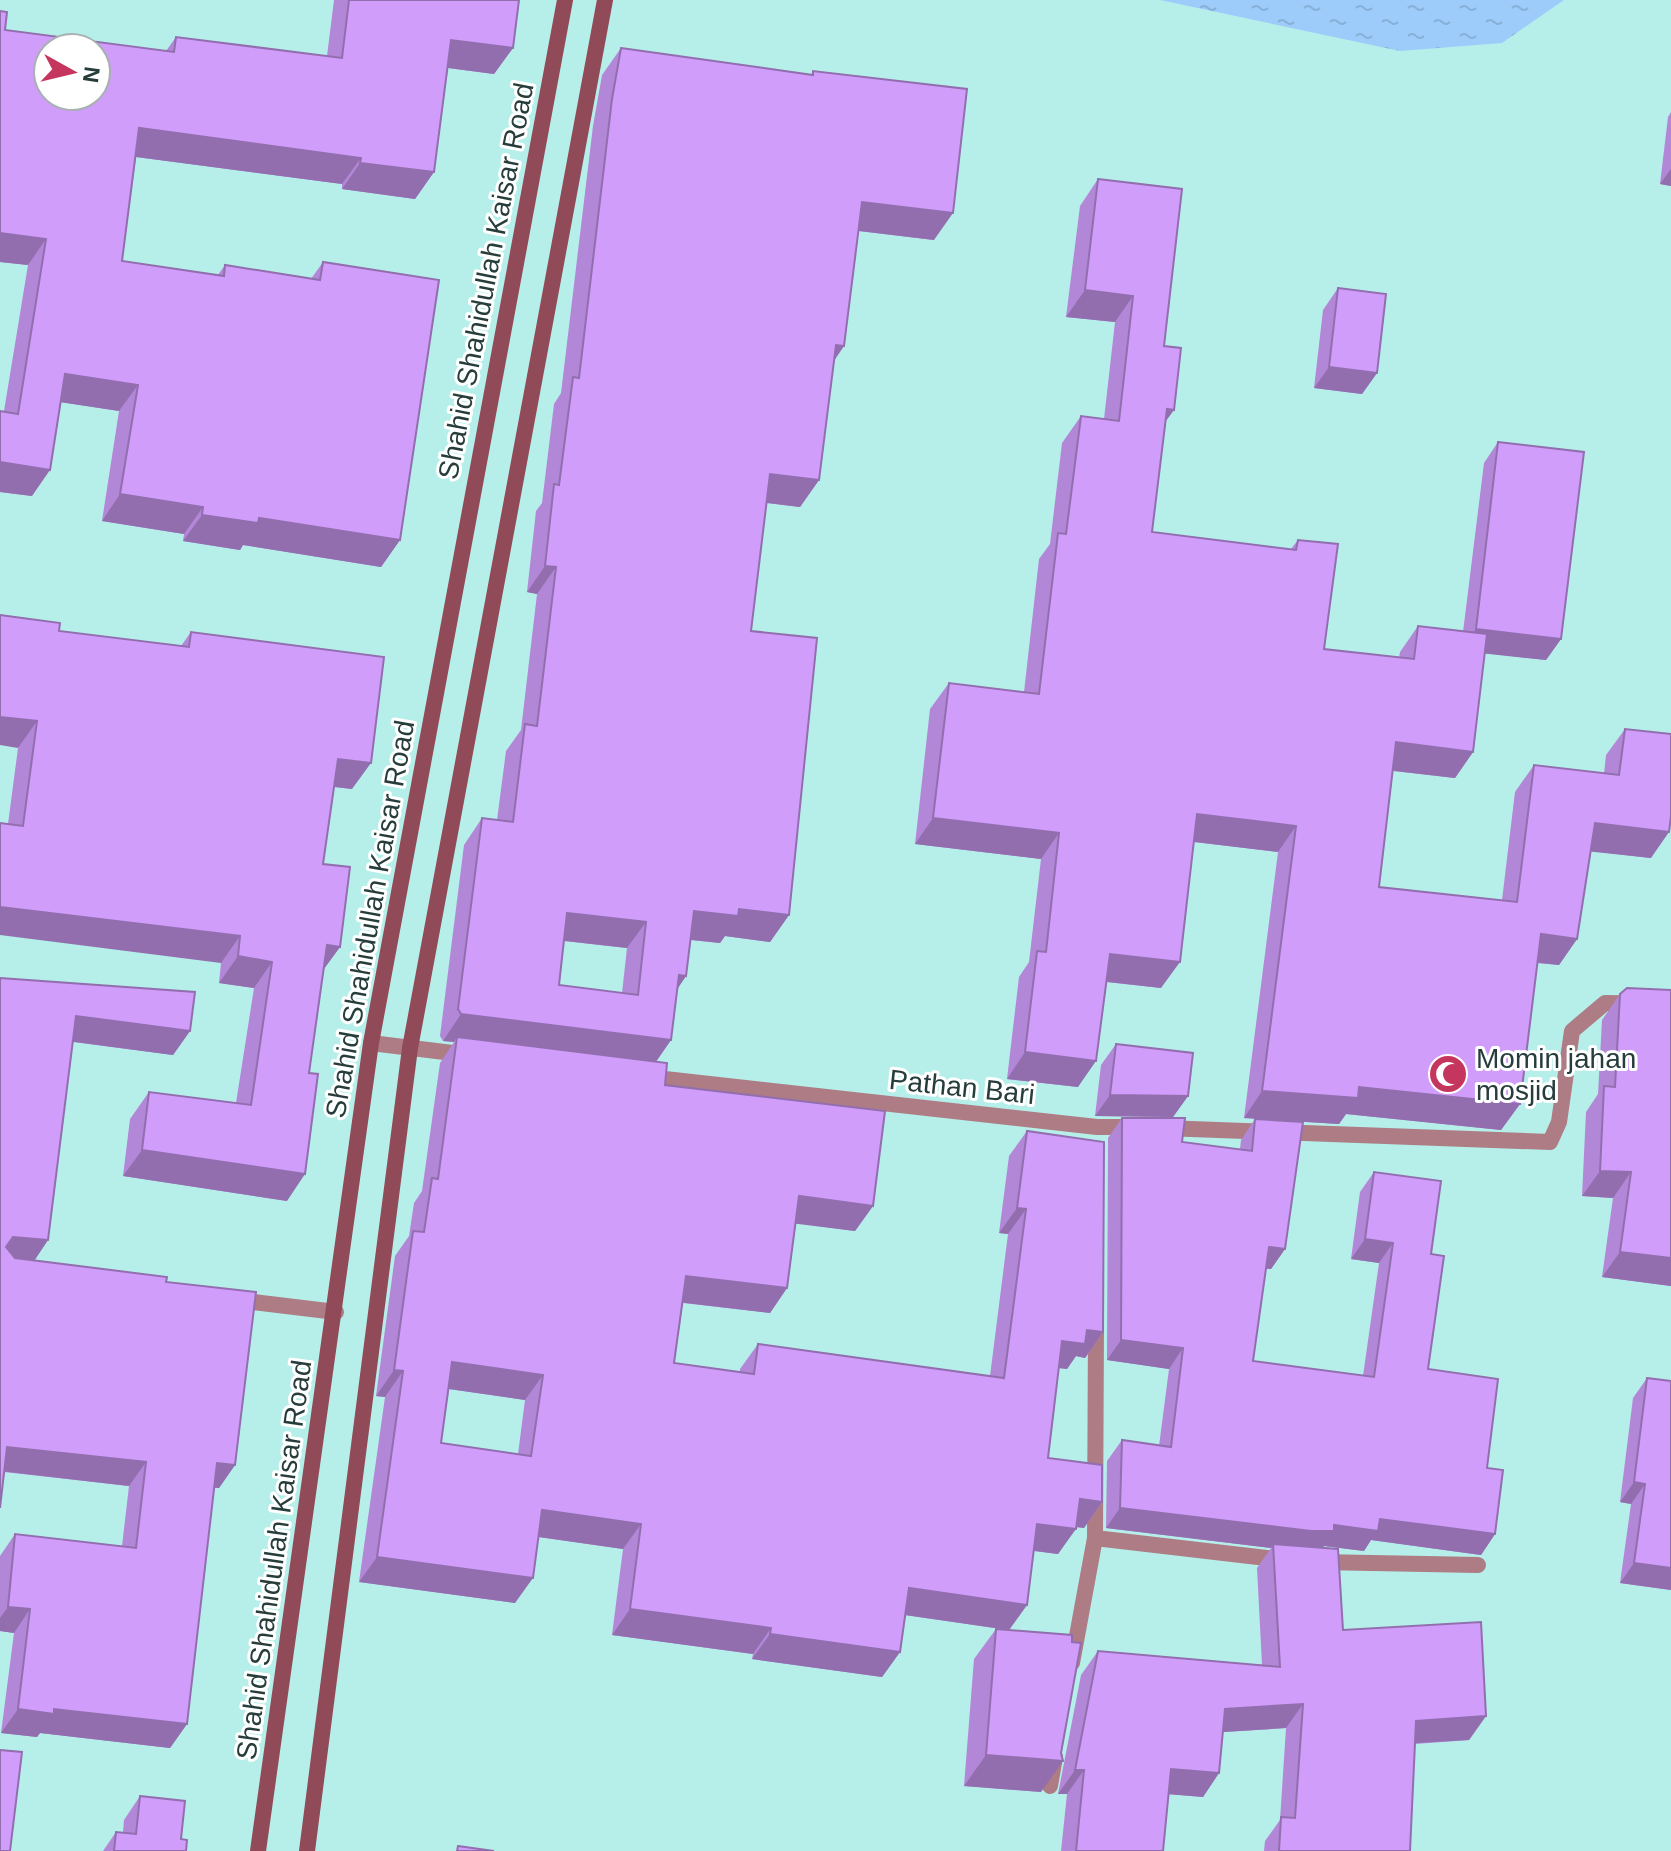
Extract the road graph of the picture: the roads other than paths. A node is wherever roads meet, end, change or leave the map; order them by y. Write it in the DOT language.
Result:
graph roads {
  1 [pos="565,0"];
  2 [pos="605,0"];
  3 [pos="1671,1004"];
  4 [pos="371,1043"];
  5 [pos="410,1048"];
  6 [pos="488,1058"];
  7 [pos="628,1075"];
  8 [pos="213,1297"];
  9 [pos="1096,1301"];
  10 [pos="336,1312"];
  11 [pos="1095,1538"];
  12 [pos="1478,1565"];
  13 [pos="1070,1678"];
  14 [pos="1058,1740"];
  15 [pos="1050,1786"];
  16 [pos="258,1851"];
  17 [pos="307,1851"];
  1 -- 4 [label="main road, Shahid Shahidullah Kaisar Road"];
  2 -- 5 [label="main road"];
  3 -- 7 [label="street, Pathan Bari"];
  4 -- 5 [label="street"];
  4 -- 10 [label="main road, Shahid Shahidullah Kaisar Road"];
  5 -- 6 [label="street"];
  5 -- 17 [label="main road"];
  8 -- 10 [label="street"];
  9 -- 11 [label="street"];
  10 -- 16 [label="main road, Shahid Shahidullah Kaisar Road"];
  11 -- 12 [label="street"];
  11 -- 13 [label="street"];
  14 -- 15 [label="street"];
}
